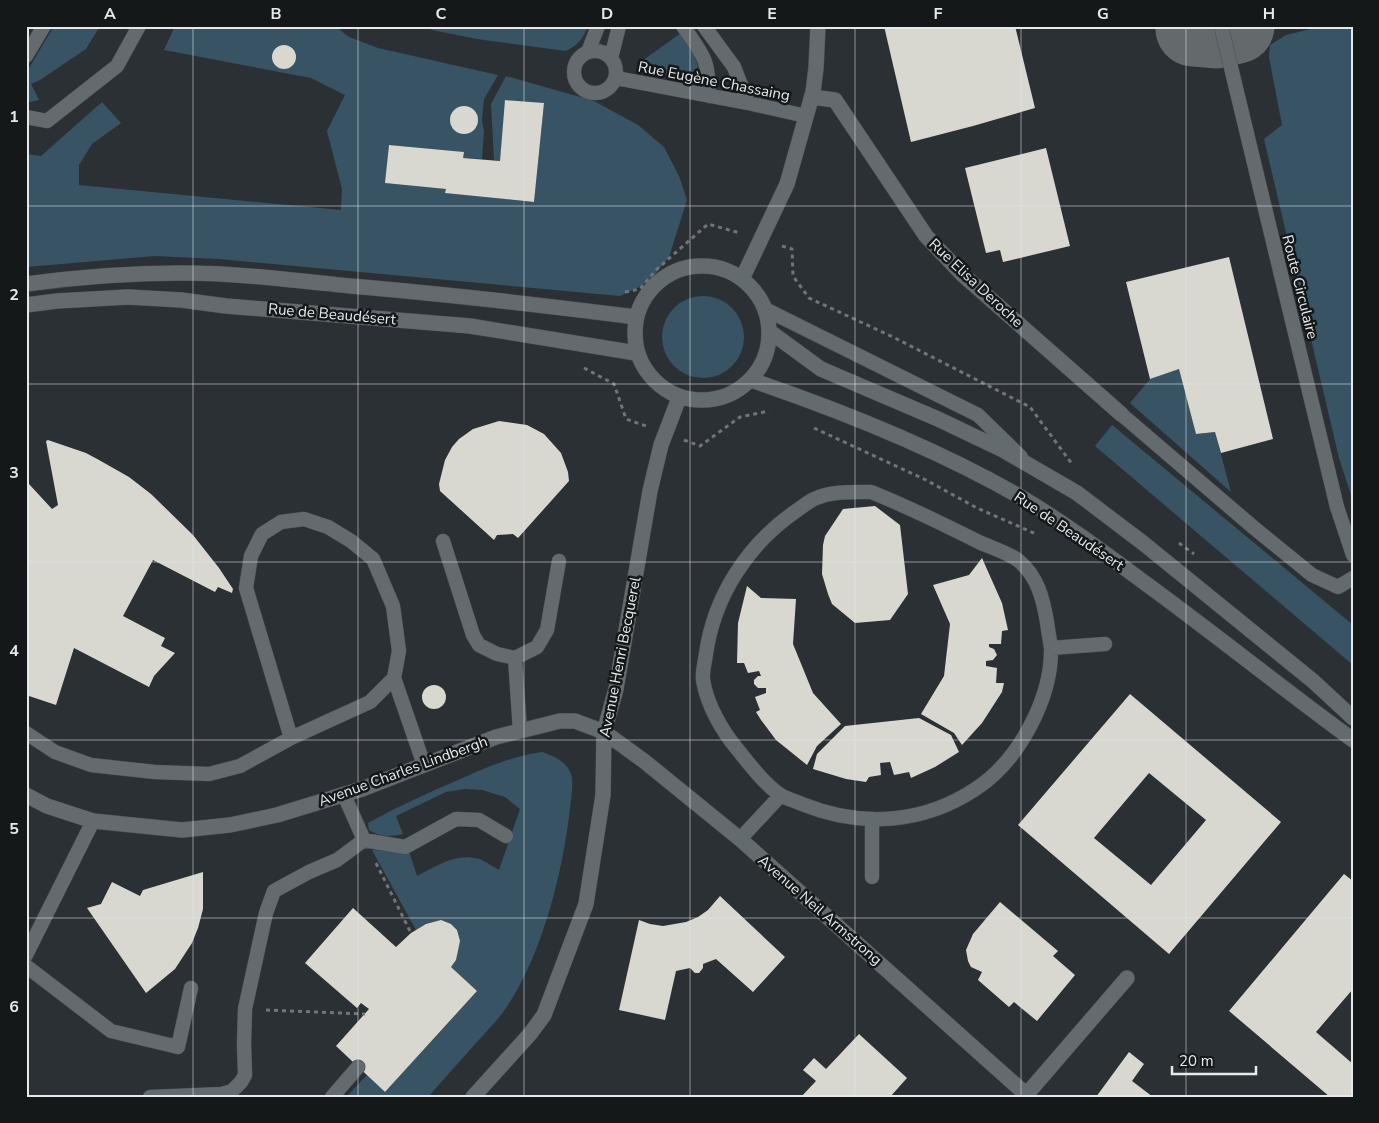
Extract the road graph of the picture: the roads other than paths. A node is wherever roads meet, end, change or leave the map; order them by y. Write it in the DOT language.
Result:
graph roads {
  1 [pos="44,26"];
  2 [pos="139,26"];
  3 [pos="598,26"];
  4 [pos="619,26"];
  5 [pos="683,26"];
  6 [pos="704,26"];
  7 [pos="818,26"];
  8 [pos="1221,26"];
  9 [pos="588,52"];
  10 [pos="26,56"];
  11 [pos="611,58"];
  12 [pos="616,78"];
  13 [pos="709,96"];
  14 [pos="812,97"];
  15 [pos="748,102"];
  16 [pos="806,116"];
  17 [pos="26,117"];
  18 [pos="742,279"];
  19 [pos="26,284"];
  20 [pos="26,305"];
  21 [pos="765,309"];
  22 [pos="636,317"];
  23 [pos="769,331"];
  24 [pos="636,353"];
  25 [pos="751,380"];
  26 [pos="678,398"];
  27 [pos="1121,414"];
  28 [pos="1030,466"];
  29 [pos="443,541"];
  30 [pos="1353,555"];
  31 [pos="559,561"];
  32 [pos="1353,578"];
  33 [pos="1105,644"];
  34 [pos="1051,648"];
  35 [pos="515,658"];
  36 [pos="394,678"];
  37 [pos="1353,718"];
  38 [pos="520,731"];
  39 [pos="604,732"];
  40 [pos="26,733"];
  41 [pos="291,738"];
  42 [pos="1353,740"];
  43 [pos="424,765"];
  44 [pos="26,795"];
  45 [pos="344,795"];
  46 [pos="781,795"];
  47 [pos="872,819"];
  48 [pos="93,821"];
  49 [pos="506,836"];
  50 [pos="364,840"];
  51 [pos="740,840"];
  52 [pos="872,878"];
  53 [pos="26,955"];
  54 [pos="26,966"];
  55 [pos="1127,978"];
  56 [pos="191,988"];
  57 [pos="358,1067"];
  58 [pos="1028,1095"];
  59 [pos="150,1097"];
  60 [pos="332,1097"];
  61 [pos="473,1097"];
  1 -- 10 [label="lane"];
  2 -- 17 [label="lane"];
  3 -- 9 [label="lane"];
  4 -- 11 [label="lane"];
  5 -- 13 [label="lane"];
  6 -- 15 [label="lane"];
  7 -- 14 [label="main road"];
  8 -- 30 [label="lane, Route Circulaire"];
  9 -- 11 [label="lane"];
  9 -- 12 [label="lane, Rue Eugène Chassaing"];
  11 -- 12 [label="lane, Rue Eugène Chassaing"];
  12 -- 13 [label="lane, Rue Eugène Chassaing"];
  13 -- 15 [label="lane, Rue Eugène Chassaing"];
  14 -- 16 [label="main road"];
  14 -- 27 [label="main road, Rue Elisa Deroche"];
  15 -- 16 [label="lane, Rue Eugène Chassaing"];
  16 -- 18 [label="main road"];
  18 -- 21 [label="main road"];
  18 -- 22 [label="main road"];
  19 -- 22 [label="main road, Rue de Beaudésert"];
  20 -- 24 [label="main road, Rue de Beaudésert"];
  21 -- 23 [label="main road"];
  21 -- 28 [label="lane"];
  22 -- 24 [label="main road"];
  23 -- 25 [label="main road"];
  23 -- 28 [label="main road"];
  24 -- 26 [label="main road"];
  25 -- 26 [label="main road"];
  25 -- 42 [label="main road, Rue de Beaudésert"];
  26 -- 39 [label="main road, Avenue Henri Becquerel"];
  27 -- 32 [label="lane"];
  28 -- 37 [label="main road"];
  29 -- 35 [label="lane"];
  31 -- 35 [label="lane"];
  33 -- 34 [label="lane"];
  34 -- 46 [label="lane"];
  34 -- 47 [label="lane"];
  35 -- 38 [label="lane"];
  36 -- 41 [label="lane"];
  36 -- 41 [label="lane"];
  36 -- 43 [label="lane"];
  38 -- 39 [label="main road, Avenue Charles Lindbergh"];
  38 -- 43 [label="main road, Avenue Charles Lindbergh"];
  39 -- 51 [label="main road, Avenue Neil Armstrong"];
  39 -- 61 [label="main road, Avenue Henri Becquerel"];
  40 -- 41 [label="lane"];
  43 -- 45 [label="main road, Avenue Charles Lindbergh"];
  44 -- 48 [label="main road, Avenue Charles Lindbergh"];
  45 -- 48 [label="main road, Avenue Charles Lindbergh"];
  45 -- 50 [label="lane"];
  46 -- 47 [label="lane"];
  46 -- 51 [label="lane"];
  47 -- 52 [label="lane"];
  48 -- 53 [label="lane"];
  49 -- 50 [label="lane"];
  50 -- 59 [label="lane"];
  51 -- 58 [label="main road, Avenue Neil Armstrong"];
  54 -- 56 [label="lane"];
  55 -- 58 [label="main road"];
  57 -- 60 [label="lane"];
}
